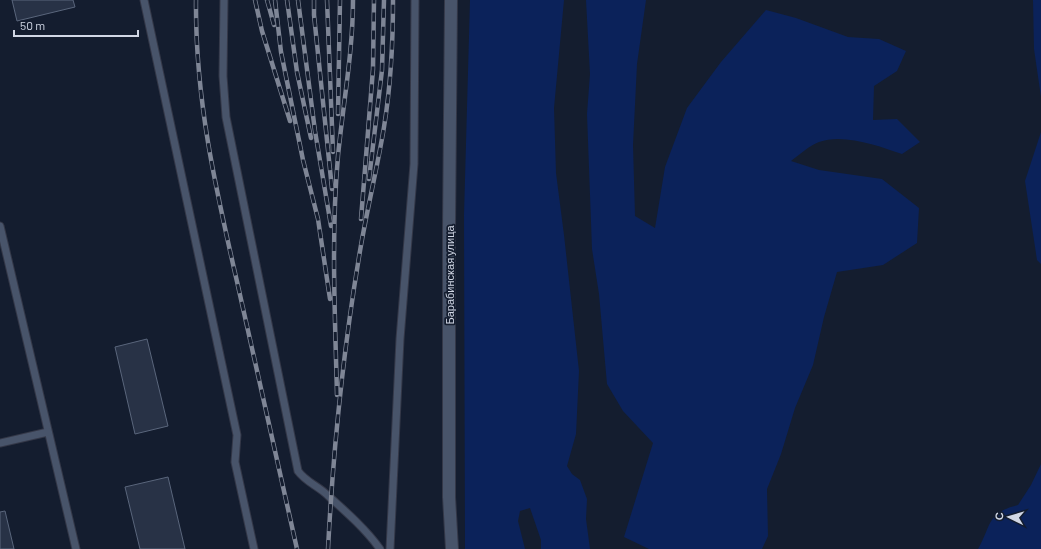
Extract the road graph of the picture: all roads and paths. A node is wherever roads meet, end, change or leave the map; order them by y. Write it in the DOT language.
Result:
graph roads {
  1 [pos="144,0"];
  2 [pos="224,0"];
  3 [pos="415,0"];
  4 [pos="451,0"];
  5 [pos="0,226"];
  6 [pos="48,432"];
  7 [pos="0,443"];
  8 [pos="76,549"];
  9 [pos="254,549"];
  10 [pos="380,549"];
  11 [pos="390,549"];
  12 [pos="452,549"];
  1 -- 9 [label="lane"];
  2 -- 10 [label="lane"];
  3 -- 11 [label="lane"];
  4 -- 12 [label="main road, Барабинская улица"];
  5 -- 6 [label="lane"];
  6 -- 7 [label="lane"];
  6 -- 8 [label="lane"];
}
